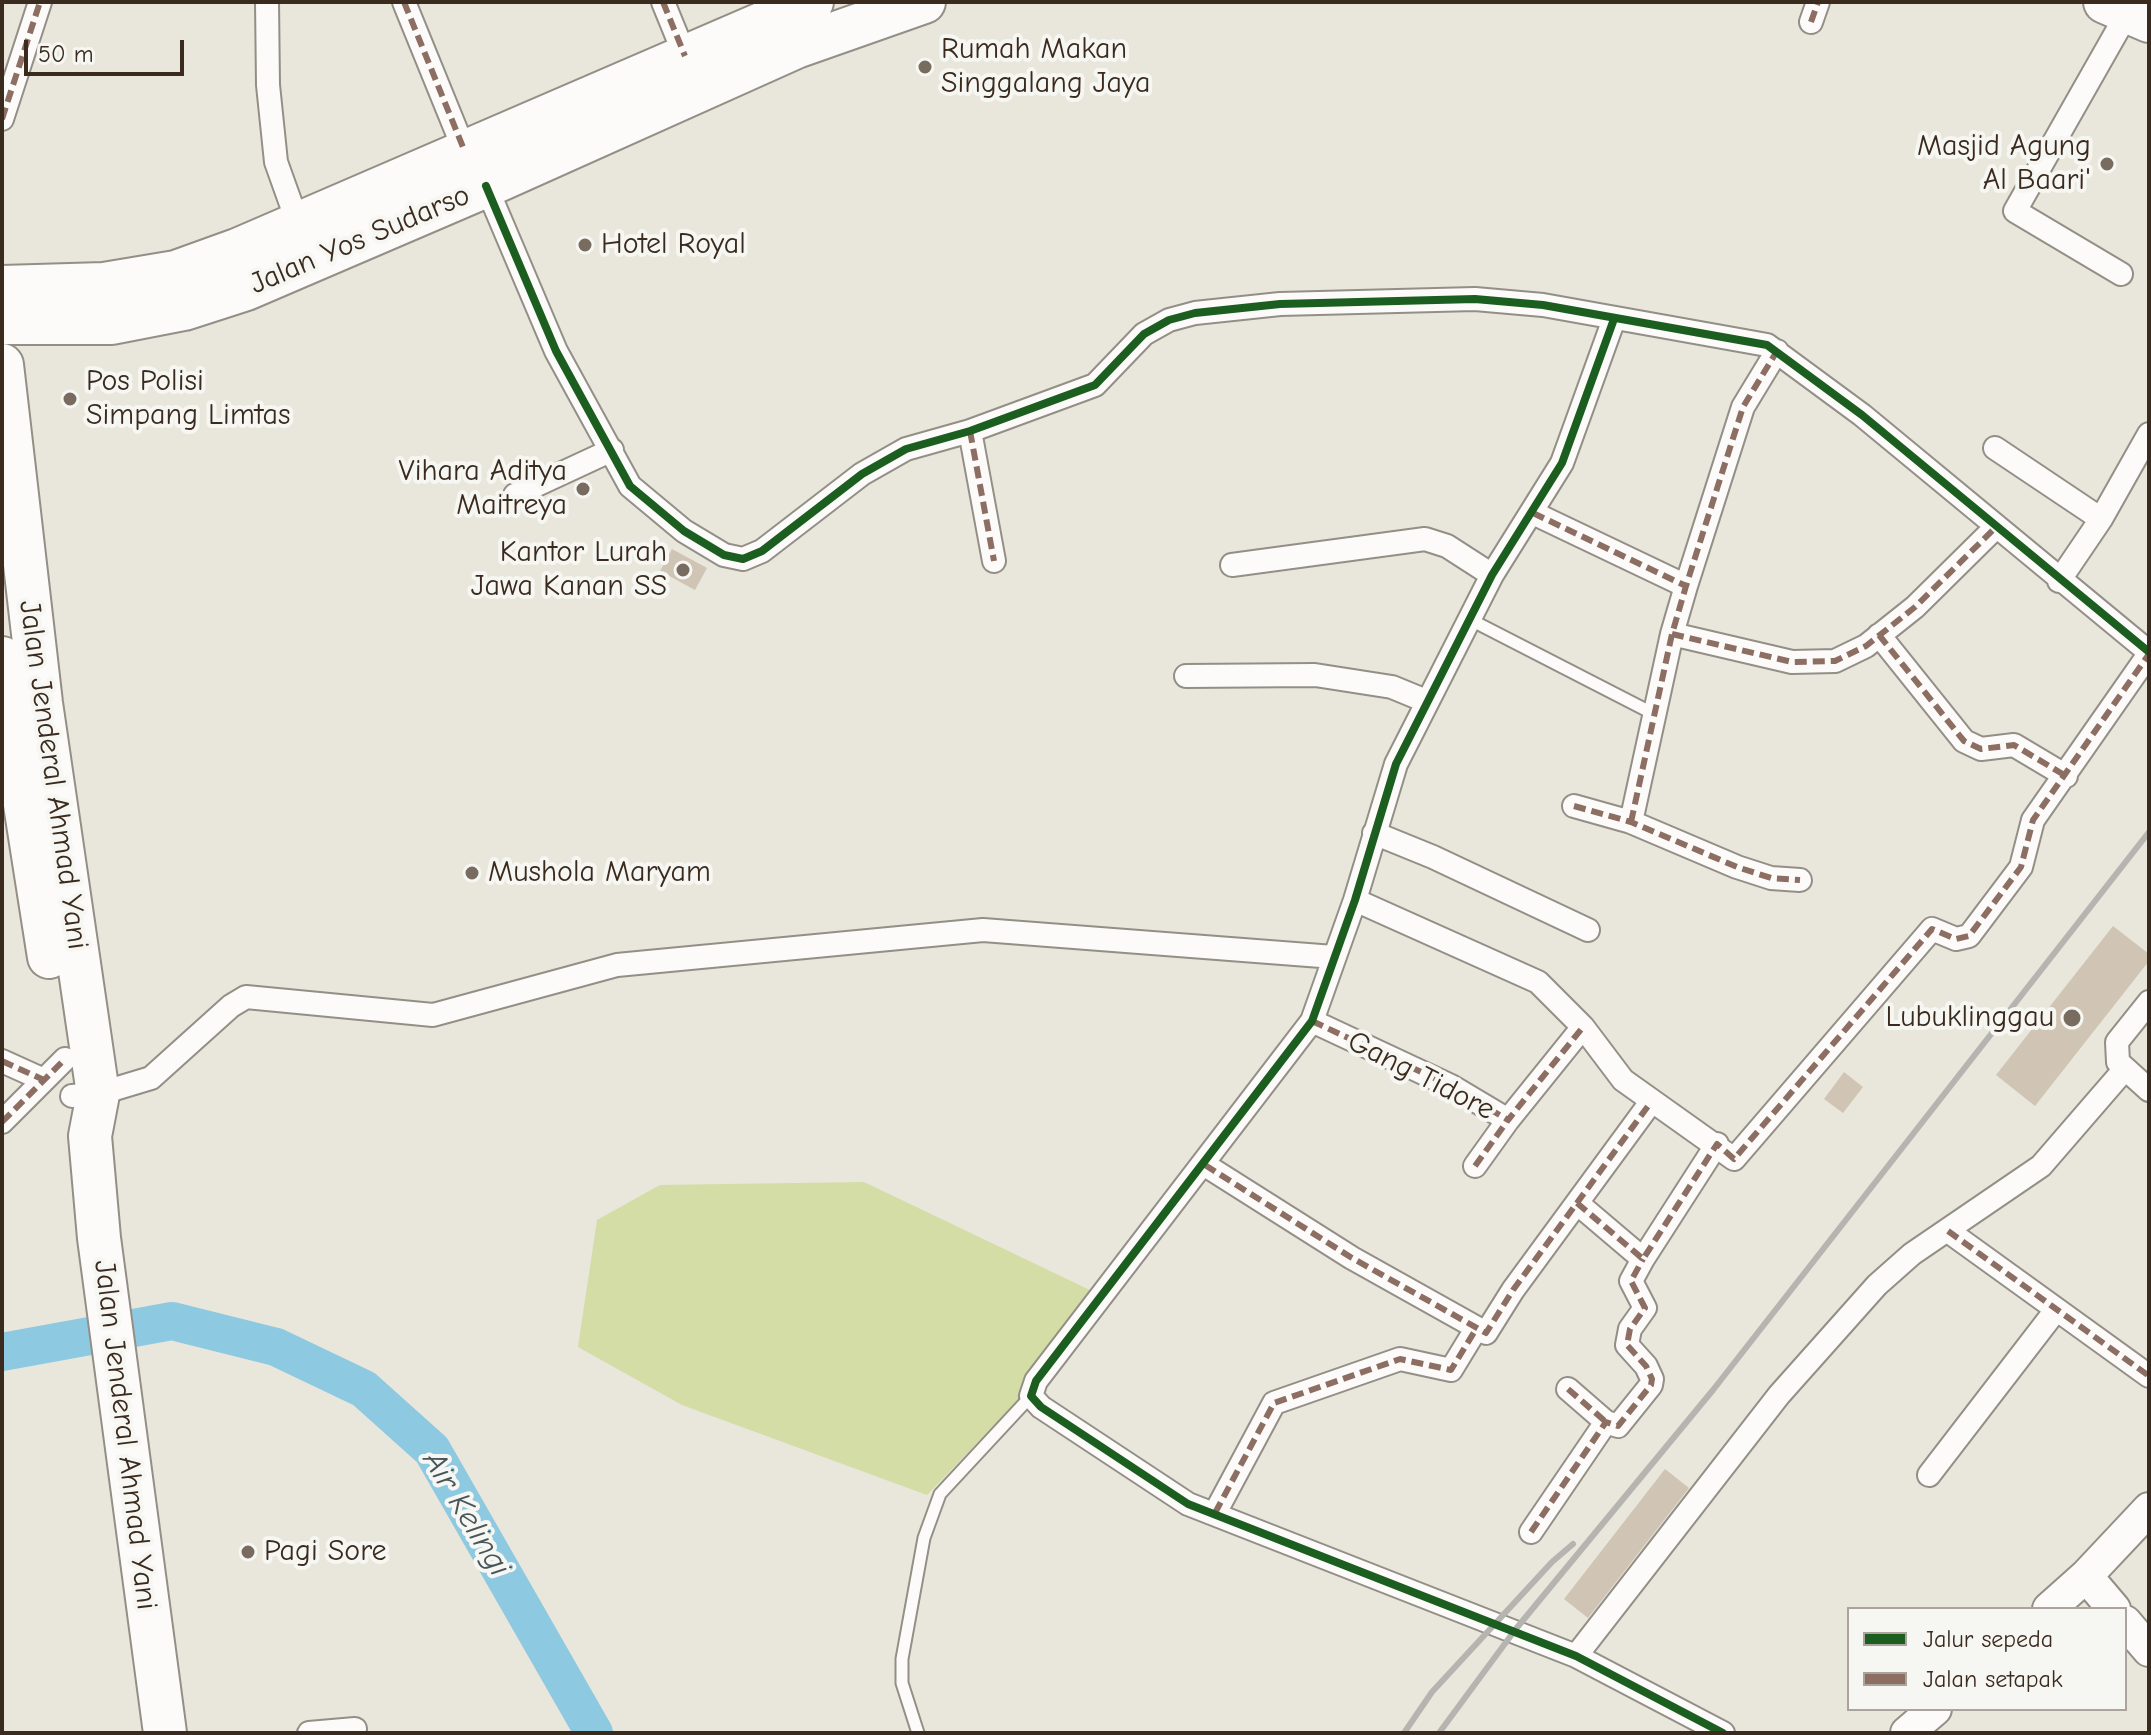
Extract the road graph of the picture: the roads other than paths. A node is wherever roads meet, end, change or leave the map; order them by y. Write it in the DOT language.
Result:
graph roads {
  1 [pos="40,2"];
  2 [pos="267,2"];
  3 [pos="404,2"];
  4 [pos="663,2"];
  5 [pos="924,2"];
  6 [pos="805,3"];
  7 [pos="2124,9"];
  8 [pos="685,56"];
  9 [pos="2,119"];
  10 [pos="476,169"];
  11 [pos="306,240"];
  12 [pos="2121,274"];
  13 [pos="2,287"];
  14 [pos="1614,319"];
  15 [pos="2,323"];
  16 [pos="1777,351"];
  17 [pos="2,365"];
  18 [pos="970,431"];
  19 [pos="2149,434"];
  20 [pos="1995,448"];
  21 [pos="612,450"];
  22 [pos="515,495"];
  23 [pos="1533,513"];
  24 [pos="2101,519"];
  25 [pos="1996,527"];
  26 [pos="994,561"];
  27 [pos="1232,565"];
  28 [pos="1492,575"];
  29 [pos="2059,581"];
  30 [pos="1686,586"];
  31 [pos="1469,619"];
  32 [pos="1672,634"];
  33 [pos="1879,635"];
  34 [pos="2149,653"];
  35 [pos="2,658"];
  36 [pos="1186,676"];
  37 [pos="1426,701"];
  38 [pos="1654,714"];
  39 [pos="2066,776"];
  40 [pos="1574,806"];
  41 [pos="1631,822"];
  42 [pos="1374,833"];
  43 [pos="1800,880"];
  44 [pos="1355,900"];
  45 [pos="1588,930"];
  46 [pos="1334,957"];
  47 [pos="2149,1002"];
  48 [pos="1312,1021"];
  49 [pos="1583,1027"];
  50 [pos="2,1061"];
  51 [pos="2124,1070"];
  52 [pos="70,1082"];
  53 [pos="2149,1090"];
  54 [pos="1651,1102"];
  55 [pos="1508,1120"];
  56 [pos="2,1122"];
  57 [pos="1717,1144"];
  58 [pos="1205,1165"];
  59 [pos="1475,1166"];
  60 [pos="1577,1203"];
  61 [pos="1948,1231"];
  62 [pos="1643,1259"];
  63 [pos="2056,1310"];
  64 [pos="1476,1329"];
  65 [pos="2149,1376"];
  66 [pos="1568,1389"];
  67 [pos="1031,1396"];
  68 [pos="1606,1422"];
  69 [pos="1929,1475"];
  70 [pos="2149,1509"];
  71 [pos="1215,1513"];
  72 [pos="1531,1532"];
  73 [pos="2086,1576"];
  74 [pos="2051,1607"];
  75 [pos="2112,1607"];
  76 [pos="2127,1624"];
  77 [pos="2149,1650"];
  78 [pos="1576,1656"];
  79 [pos="1933,1711"];
  80 [pos="355,1729"];
  81 [pos="165,1733"];
  82 [pos="309,1733"];
  83 [pos="918,1733"];
  84 [pos="1723,1733"];
  85 [pos="1907,1733"];
  1 -- 9 [label="street"];
  2 -- 11 [label="street"];
  3 -- 10 [label="street"];
  4 -- 8 [label="street"];
  5 -- 10 [label="highway, Jalan Yos Sudarso"];
  6 -- 8 [label="highway, Jalan Yos Sudarso"];
  7 -- 12 [label="street"];
  8 -- 10 [label="highway, Jalan Yos Sudarso"];
  10 -- 11 [label="highway, Jalan Yos Sudarso"];
  10 -- 21 [label="street"];
  11 -- 13 [label="highway, Jalan Yos Sudarso"];
  11 -- 15 [label="highway, Jalan Yos Sudarso"];
  14 -- 16 [label="street"];
  14 -- 18 [label="street"];
  14 -- 23 [label="street"];
  16 -- 25 [label="street"];
  16 -- 30 [label="street"];
  17 -- 52 [label="highway, Jalan Jenderal Ahmad Yani"];
  18 -- 21 [label="street"];
  18 -- 26 [label="street"];
  19 -- 24 [label="street"];
  20 -- 24 [label="street"];
  21 -- 22 [label="street"];
  23 -- 28 [label="street"];
  23 -- 30 [label="street"];
  24 -- 29 [label="street"];
  25 -- 29 [label="street"];
  25 -- 33 [label="street"];
  27 -- 28 [label="street"];
  28 -- 31 [label="street"];
  29 -- 34 [label="street"];
  30 -- 32 [label="street"];
  31 -- 37 [label="street"];
  31 -- 38 [label="lane"];
  32 -- 33 [label="street"];
  32 -- 38 [label="street"];
  33 -- 39 [label="street"];
  34 -- 39 [label="street"];
  35 -- 52 [label="highway, Jalan Jenderal Ahmad Yani"];
  36 -- 37 [label="street"];
  37 -- 42 [label="street"];
  38 -- 41 [label="street"];
  39 -- 57 [label="street"];
  40 -- 41 [label="street"];
  41 -- 43 [label="street"];
  42 -- 44 [label="street"];
  42 -- 45 [label="street"];
  44 -- 46 [label="street"];
  44 -- 49 [label="street"];
  46 -- 48 [label="street"];
  46 -- 52 [label="street"];
  47 -- 51 [label="street"];
  48 -- 55 [label="street, Gang Tidore"];
  48 -- 58 [label="street"];
  49 -- 54 [label="street"];
  49 -- 55 [label="street, Gang Tidore"];
  50 -- 52 [label="street"];
  51 -- 53 [label="street"];
  51 -- 61 [label="street"];
  52 -- 56 [label="street"];
  52 -- 81 [label="highway, Jalan Jenderal Ahmad Yani"];
  54 -- 57 [label="street"];
  54 -- 60 [label="street"];
  55 -- 59 [label="street"];
  57 -- 62 [label="street"];
  58 -- 64 [label="street"];
  58 -- 67 [label="street"];
  60 -- 62 [label="street"];
  60 -- 64 [label="street"];
  61 -- 63 [label="street"];
  61 -- 78 [label="street"];
  62 -- 68 [label="street"];
  63 -- 65 [label="street"];
  63 -- 69 [label="street"];
  64 -- 71 [label="street"];
  66 -- 68 [label="street"];
  67 -- 71 [label="street"];
  67 -- 83 [label="lane"];
  68 -- 72 [label="street"];
  70 -- 73 [label="street"];
  71 -- 78 [label="street"];
  73 -- 74 [label="street"];
  73 -- 75 [label="street"];
  76 -- 77 [label="street"];
  78 -- 84 [label="street"];
  79 -- 85 [label="street"];
  80 -- 82 [label="street"];
}
